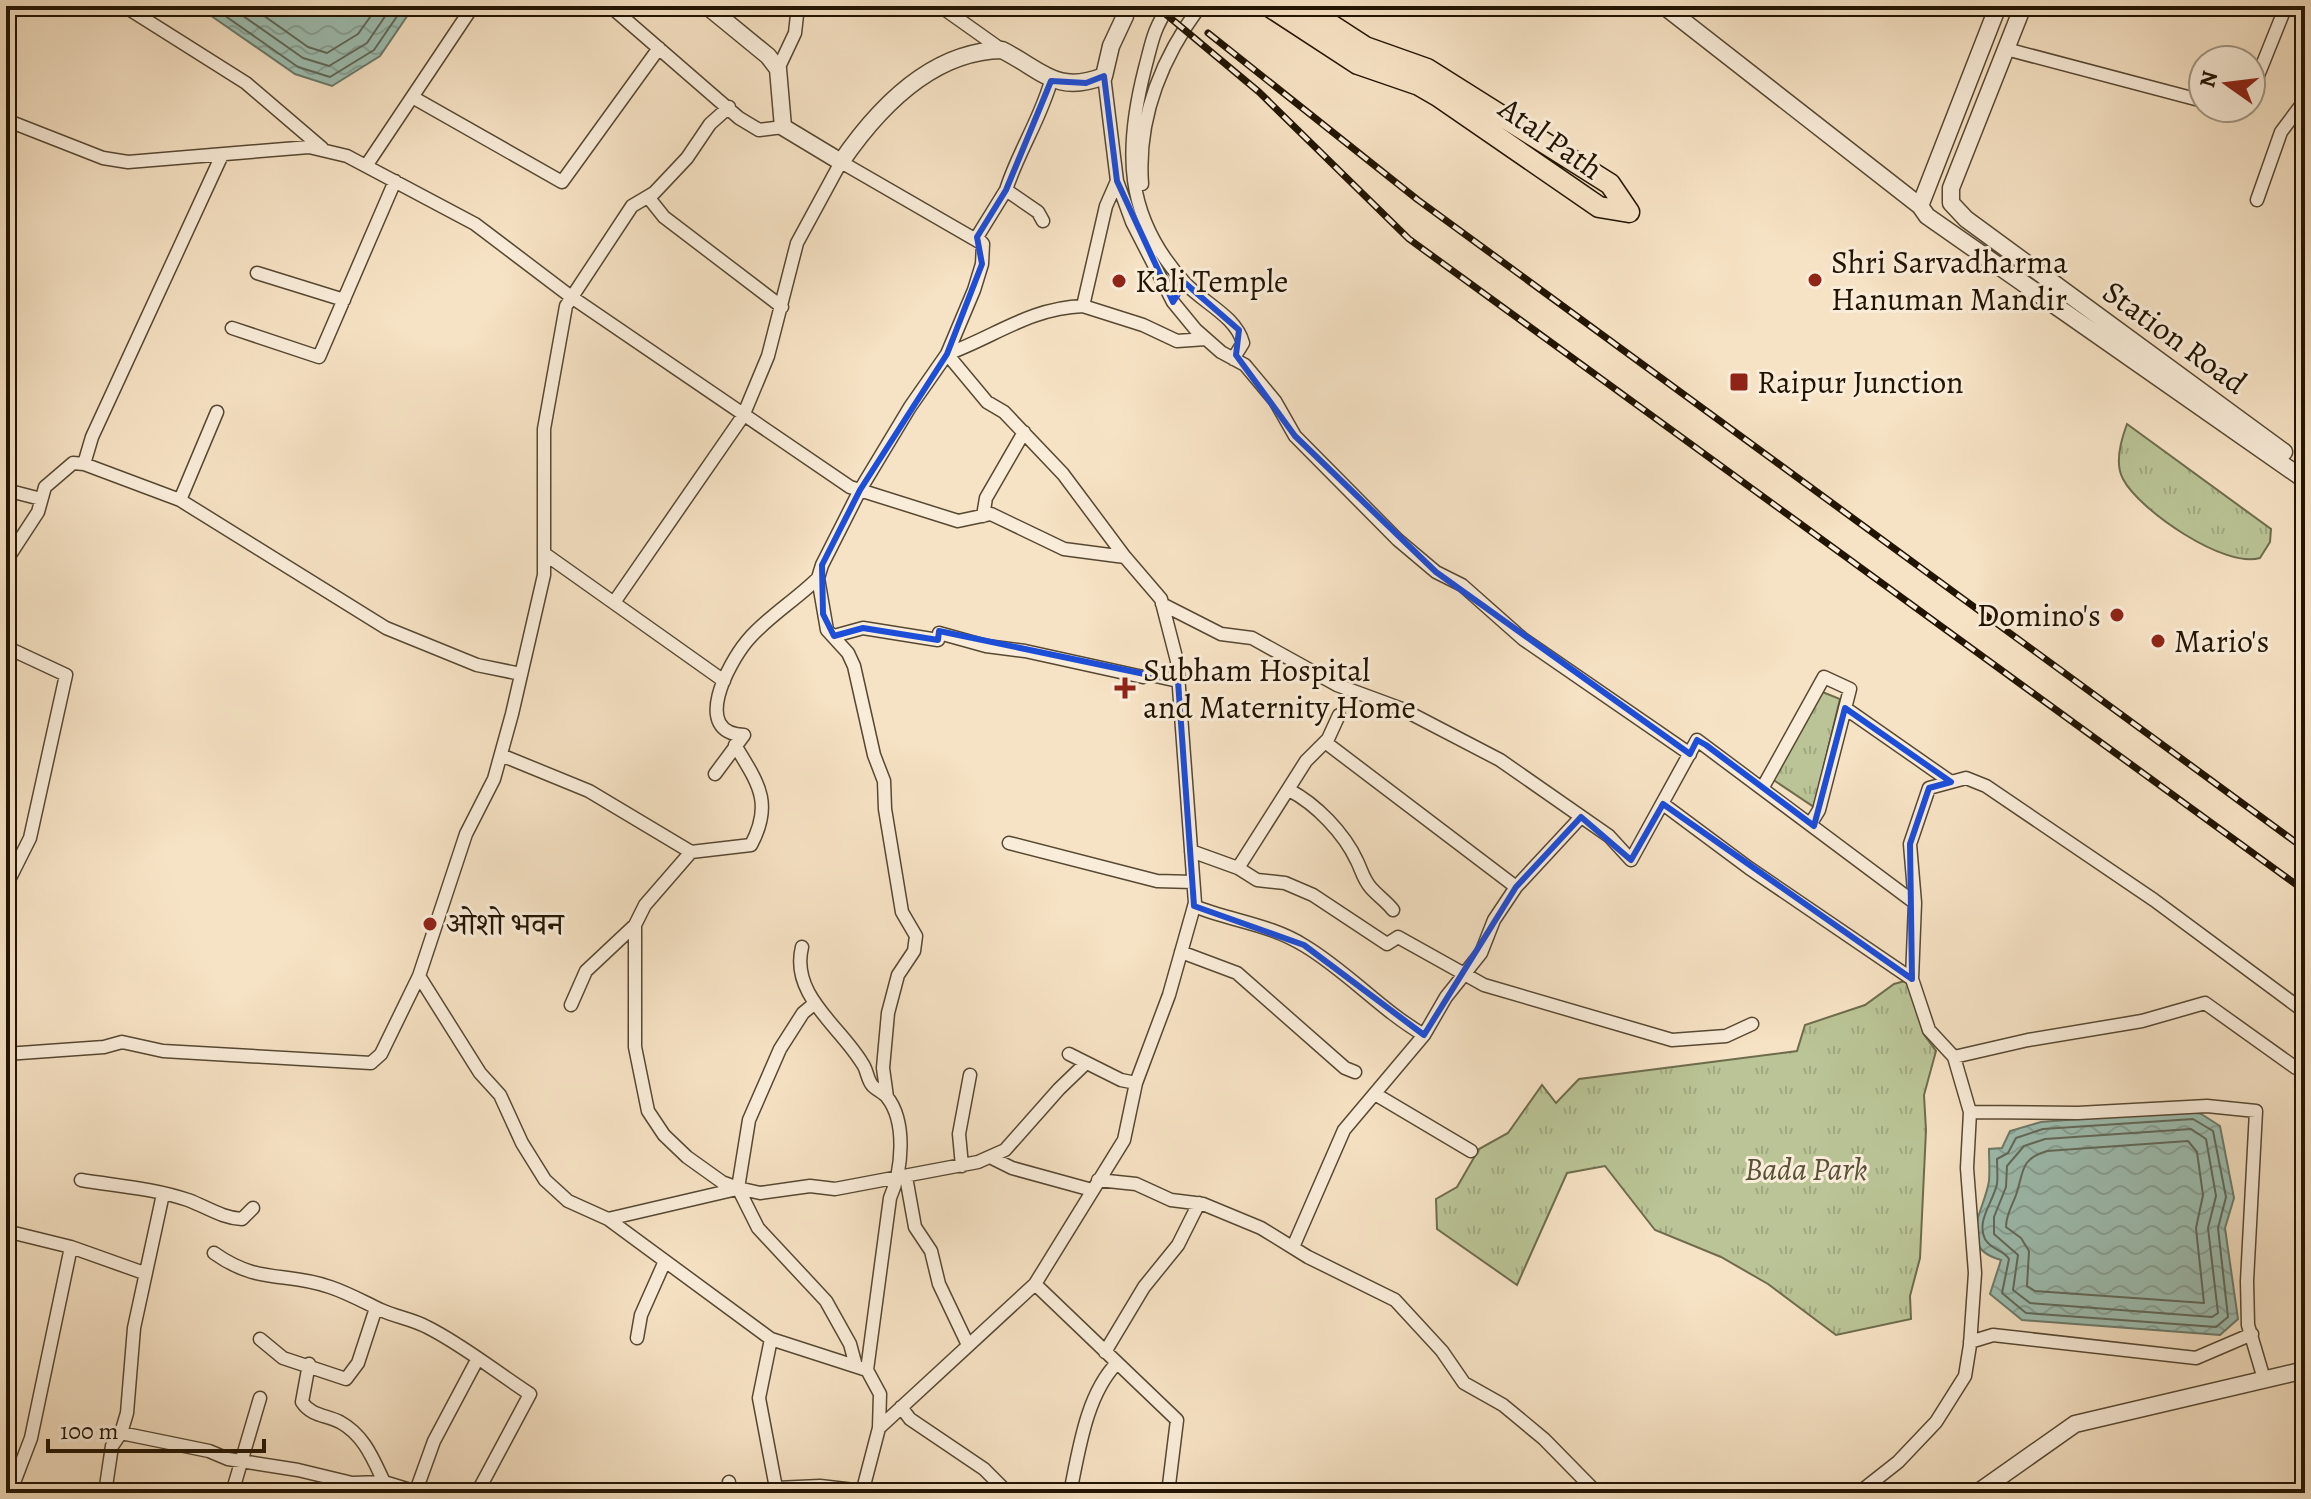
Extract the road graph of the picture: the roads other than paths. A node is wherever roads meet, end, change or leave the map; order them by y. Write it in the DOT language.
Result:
graph roads {
  1 [pos="124,6"];
  2 [pos="473,6"];
  3 [pos="610,6"];
  4 [pos="707,6"];
  5 [pos="798,6"];
  6 [pos="940,6"];
  7 [pos="1169,6"];
  8 [pos="1200,6"];
  9 [pos="1269,6"];
  10 [pos="1302,6"];
  11 [pos="1664,6"];
  12 [pos="1998,6"];
  13 [pos="2023,6"];
  14 [pos="2286,6"];
  15 [pos="1125,16"];
  16 [pos="659,48"];
  17 [pos="2006,49"];
  18 [pos="1002,50"];
  19 [pos="2267,53"];
  20 [pos="778,69"];
  21 [pos="1104,76"];
  22 [pos="1051,81"];
  23 [pos="2187,97"];
  24 [pos="414,98"];
  25 [pos="2305,100"];
  26 [pos="729,107"];
  27 [pos="7,123"];
  28 [pos="783,127"];
  29 [pos="322,148"];
  30 [pos="222,155"];
  31 [pos="841,162"];
  32 [pos="366,166"];
  33 [pos="395,181"];
  34 [pos="1117,181"];
  35 [pos="1006,190"];
  36 [pos="648,197"];
  37 [pos="2257,200"];
  38 [pos="1920,206"];
  39 [pos="1043,221"];
  40 [pos="1155,241"];
  41 [pos="983,244"];
  42 [pos="257,273"];
  43 [pos="1185,283"];
  44 [pos="570,296"];
  45 [pos="344,300"];
  46 [pos="1173,302"];
  47 [pos="1083,306"];
  48 [pos="782,307"];
  49 [pos="232,328"];
  50 [pos="1206,339"];
  51 [pos="947,354"];
  52 [pos="1233,359"];
  53 [pos="217,412"];
  54 [pos="743,416"];
  55 [pos="1024,432"];
  56 [pos="84,464"];
  57 [pos="2305,468"];
  58 [pos="2305,480"];
  59 [pos="6,490"];
  60 [pos="860,490"];
  61 [pos="41,499"];
  62 [pos="180,500"];
  63 [pos="983,516"];
  64 [pos="545,554"];
  65 [pos="1125,557"];
  66 [pos="6,561"];
  67 [pos="818,578"];
  68 [pos="615,601"];
  69 [pos="1162,604"];
  70 [pos="834,636"];
  71 [pos="6,647"];
  72 [pos="521,674"];
  73 [pos="724,681"];
  74 [pos="1178,681"];
  75 [pos="1845,708"];
  76 [pos="1339,715"];
  77 [pos="1325,742"];
  78 [pos="735,745"];
  79 [pos="1690,754"];
  80 [pos="501,755"];
  81 [pos="715,774"];
  82 [pos="1951,782"];
  83 [pos="1763,787"];
  84 [pos="1289,790"];
  85 [pos="1663,804"];
  86 [pos="1581,817"];
  87 [pos="1811,823"];
  88 [pos="1009,843"];
  89 [pos="1191,851"];
  90 [pos="691,852"];
  91 [pos="1238,868"];
  92 [pos="1193,882"];
  93 [pos="6,886"];
  94 [pos="1516,887"];
  95 [pos="1915,903"];
  96 [pos="1194,906"];
  97 [pos="1393,910"];
  98 [pos="635,925"];
  99 [pos="802,947"];
  100 [pos="1181,952"];
  101 [pos="1465,974"];
  102 [pos="419,976"];
  103 [pos="1912,979"];
  104 [pos="815,1003"];
  105 [pos="571,1005"];
  106 [pos="2305,1012"];
  107 [pos="1752,1024"];
  108 [pos="1424,1035"];
  109 [pos="6,1054"];
  110 [pos="1069,1054"];
  111 [pos="1954,1057"];
  112 [pos="1086,1063"];
  113 [pos="2296,1068"];
  114 [pos="1355,1072"];
  115 [pos="970,1075"];
  116 [pos="1136,1083"];
  117 [pos="1375,1094"];
  118 [pos="887,1097"];
  119 [pos="1970,1112"];
  120 [pos="1471,1151"];
  121 [pos="990,1157"];
  122 [pos="962,1166"];
  123 [pos="902,1178"];
  124 [pos="81,1180"];
  125 [pos="1095,1185"];
  126 [pos="738,1188"];
  127 [pos="163,1194"];
  128 [pos="1199,1203"];
  129 [pos="253,1208"];
  130 [pos="608,1219"];
  131 [pos="6,1231"];
  132 [pos="71,1247"];
  133 [pos="1293,1247"];
  134 [pos="214,1253"];
  135 [pos="665,1261"];
  136 [pos="144,1273"];
  137 [pos="1035,1284"];
  138 [pos="376,1308"];
  139 [pos="2252,1334"];
  140 [pos="637,1338"];
  141 [pos="260,1339"];
  142 [pos="771,1339"];
  143 [pos="1970,1342"];
  144 [pos="968,1345"];
  145 [pos="1105,1352"];
  146 [pos="477,1360"];
  147 [pos="1117,1363"];
  148 [pos="309,1364"];
  149 [pos="862,1368"];
  150 [pos="2305,1370"];
  151 [pos="2264,1379"];
  152 [pos="260,1398"];
  153 [pos="901,1407"];
  154 [pos="879,1428"];
  155 [pos="121,1433"];
  156 [pos="240,1461"];
  157 [pos="384,1482"];
  158 [pos="776,1490"];
  159 [pos="418,1492"];
  160 [pos="862,1492"];
  161 [pos="10,1493"];
  162 [pos="105,1493"];
  163 [pos="232,1493"];
  164 [pos="477,1493"];
  165 [pos="1008,1493"];
  166 [pos="1070,1493"];
  167 [pos="1168,1493"];
  168 [pos="1597,1493"];
  169 [pos="1872,1493"];
  170 [pos="1977,1493"];
  1 -- 29 [label="street"];
  2 -- 24 [label="street"];
  3 -- 16 [label="street"];
  4 -- 20 [label="street"];
  5 -- 20 [label="street"];
  6 -- 18 [label="street"];
  7 -- 40 [label="street"];
  8 -- 40 [label="street"];
  9 -- 10 [label="main road, Atal Path"];
  11 -- 38 [label="street"];
  12 -- 38 [label="street"];
  13 -- 17 [label="street, Station Road"];
  14 -- 19 [label="street"];
  15 -- 21 [label="street"];
  16 -- 24 [label="street"];
  16 -- 26 [label="street"];
  17 -- 23 [label="street"];
  17 -- 57 [label="street, Station Road"];
  18 -- 22 [label="street"];
  18 -- 31 [label="street"];
  20 -- 28 [label="street"];
  21 -- 22 [label="street"];
  21 -- 34 [label="street"];
  22 -- 35 [label="street"];
  24 -- 32 [label="street"];
  25 -- 37 [label="street"];
  26 -- 28 [label="street"];
  26 -- 36 [label="street"];
  27 -- 30 [label="street"];
  28 -- 31 [label="street"];
  29 -- 30 [label="street"];
  29 -- 32 [label="street"];
  30 -- 56 [label="street"];
  31 -- 41 [label="street"];
  31 -- 48 [label="street"];
  32 -- 33 [label="street"];
  33 -- 44 [label="street"];
  33 -- 45 [label="street"];
  34 -- 46 [label="street"];
  34 -- 47 [label="street"];
  35 -- 39 [label="street"];
  35 -- 41 [label="street"];
  36 -- 44 [label="street"];
  36 -- 48 [label="street"];
  38 -- 58 [label="street"];
  40 -- 43 [label="street"];
  41 -- 51 [label="street"];
  42 -- 45 [label="street"];
  43 -- 46 [label="street"];
  43 -- 52 [label="street"];
  44 -- 54 [label="street"];
  44 -- 64 [label="street"];
  45 -- 49 [label="street"];
  46 -- 50 [label="street"];
  47 -- 50 [label="street"];
  47 -- 51 [label="street"];
  48 -- 54 [label="street"];
  50 -- 52 [label="street"];
  51 -- 55 [label="street"];
  51 -- 60 [label="street"];
  52 -- 79 [label="street"];
  53 -- 62 [label="street"];
  54 -- 60 [label="street"];
  54 -- 68 [label="street"];
  55 -- 63 [label="street"];
  55 -- 65 [label="street"];
  56 -- 61 [label="street"];
  56 -- 62 [label="street"];
  59 -- 61 [label="street"];
  60 -- 63 [label="street"];
  60 -- 67 [label="street"];
  61 -- 66 [label="street"];
  62 -- 72 [label="street"];
  63 -- 65 [label="street"];
  64 -- 68 [label="street"];
  64 -- 72 [label="street"];
  65 -- 69 [label="street"];
  67 -- 70 [label="street"];
  67 -- 73 [label="street"];
  68 -- 73 [label="street"];
  69 -- 74 [label="street"];
  69 -- 86 [label="street"];
  70 -- 74 [label="street"];
  70 -- 118 [label="street"];
  71 -- 93 [label="street"];
  72 -- 80 [label="street"];
  73 -- 78 [label="street"];
  74 -- 89 [label="street"];
  75 -- 82 [label="street"];
  75 -- 83 [label="street"];
  75 -- 87 [label="street"];
  76 -- 77 [label="street"];
  77 -- 84 [label="street"];
  77 -- 94 [label="street"];
  78 -- 81 [label="street"];
  78 -- 90 [label="street"];
  79 -- 83 [label="street"];
  79 -- 85 [label="street"];
  80 -- 90 [label="street"];
  80 -- 102 [label="street"];
  82 -- 95 [label="street"];
  82 -- 106 [label="street"];
  83 -- 87 [label="street"];
  84 -- 91 [label="street"];
  84 -- 97 [label="street"];
  85 -- 86 [label="street"];
  85 -- 103 [label="street"];
  86 -- 94 [label="street"];
  87 -- 95 [label="street"];
  88 -- 92 [label="street"];
  89 -- 91 [label="street"];
  89 -- 92 [label="street"];
  90 -- 98 [label="street"];
  91 -- 101 [label="street"];
  92 -- 96 [label="street"];
  94 -- 101 [label="street"];
  95 -- 103 [label="street"];
  96 -- 100 [label="street"];
  96 -- 108 [label="street"];
  98 -- 105 [label="street"];
  98 -- 126 [label="street"];
  99 -- 104 [label="street"];
  100 -- 114 [label="street"];
  100 -- 116 [label="street"];
  101 -- 107 [label="street"];
  101 -- 108 [label="street"];
  102 -- 109 [label="street"];
  102 -- 130 [label="street"];
  103 -- 111 [label="street"];
  104 -- 118 [label="street"];
  104 -- 126 [label="street"];
  108 -- 117 [label="street"];
  110 -- 112 [label="street"];
  111 -- 113 [label="street"];
  111 -- 119 [label="street"];
  112 -- 116 [label="street"];
  112 -- 121 [label="street"];
  115 -- 122 [label="street"];
  116 -- 125 [label="street"];
  117 -- 120 [label="street"];
  117 -- 133 [label="street"];
  118 -- 123 [label="street"];
  119 -- 139 [label="street"];
  119 -- 143 [label="street"];
  121 -- 122 [label="street"];
  121 -- 125 [label="street"];
  122 -- 123 [label="street"];
  123 -- 126 [label="street"];
  123 -- 144 [label="street"];
  123 -- 149 [label="street"];
  124 -- 127 [label="street"];
  125 -- 128 [label="street"];
  125 -- 137 [label="street"];
  126 -- 130 [label="street"];
  126 -- 149 [label="street"];
  127 -- 129 [label="street"];
  127 -- 136 [label="street"];
  128 -- 133 [label="street"];
  128 -- 145 [label="street"];
  130 -- 135 [label="street"];
  131 -- 132 [label="street"];
  132 -- 136 [label="street"];
  132 -- 161 [label="street"];
  133 -- 168 [label="street"];
  134 -- 138 [label="street"];
  135 -- 140 [label="street"];
  135 -- 142 [label="street"];
  136 -- 155 [label="street"];
  137 -- 144 [label="street"];
  137 -- 145 [label="street"];
  138 -- 146 [label="street"];
  138 -- 148 [label="street"];
  139 -- 143 [label="street"];
  139 -- 151 [label="street"];
  141 -- 148 [label="street"];
  142 -- 149 [label="street"];
  142 -- 158 [label="street"];
  143 -- 169 [label="street"];
  144 -- 153 [label="street"];
  145 -- 147 [label="street"];
  146 -- 159 [label="street"];
  146 -- 164 [label="street"];
  147 -- 166 [label="street"];
  147 -- 167 [label="street"];
  148 -- 157 [label="street"];
  149 -- 154 [label="street"];
  150 -- 151 [label="street"];
  151 -- 170 [label="street"];
  152 -- 156 [label="street"];
  153 -- 154 [label="street"];
  153 -- 165 [label="street"];
  154 -- 160 [label="street"];
  155 -- 156 [label="street"];
  155 -- 162 [label="street"];
  156 -- 157 [label="street"];
  156 -- 163 [label="street"];
  157 -- 159 [label="street"];
  158 -- 160 [label="street"];
}
